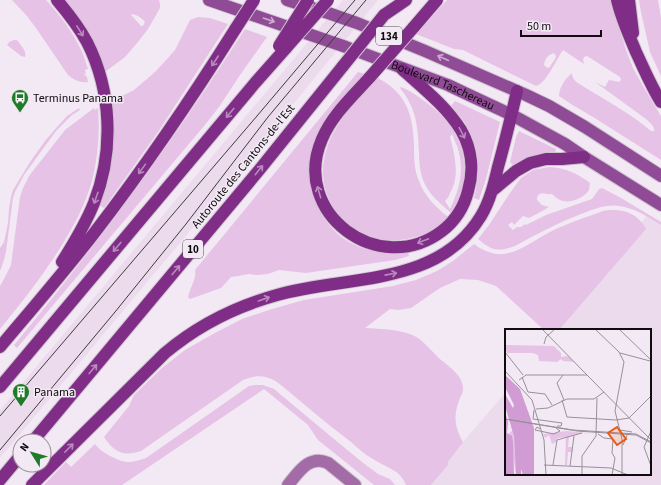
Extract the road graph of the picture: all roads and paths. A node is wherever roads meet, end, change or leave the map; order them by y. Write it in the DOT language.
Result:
graph roads {
  1 [pos="57,0"];
  2 [pos="209,0"];
  3 [pos="254,0"];
  4 [pos="287,0"];
  5 [pos="308,0"];
  6 [pos="328,0"];
  7 [pos="396,0"];
  8 [pos="406,0"];
  9 [pos="437,0"];
  10 [pos="617,0"];
  11 [pos="629,0"];
  12 [pos="384,16"];
  13 [pos="282,47"];
  14 [pos="641,63"];
  15 [pos="402,69"];
  16 [pos="517,91"];
  17 [pos="661,102"];
  18 [pos="512,115"];
  19 [pos="584,157"];
  20 [pos="661,176"];
  21 [pos="492,191"];
  22 [pos="661,205"];
  23 [pos="32,308"];
  24 [pos="0,346"];
  25 [pos="0,387"];
  26 [pos="40,433"];
  27 [pos="12,466"];
  28 [pos="0,480"];
  29 [pos="32,485"];
  30 [pos="288,485"];
  31 [pos="355,485"];
  1 -- 23 [label="highway, one-way"];
  2 -- 15 [label="main road, Boulevard Taschereau / 134, one-way"];
  3 -- 23 [label="highway, one-way, bridge"];
  16 -- 4 [label="main road, Boulevard Taschereau / 134, one-way"];
  5 -- 13 [label="highway, bridge"];
  6 -- 13 [label="highway, bridge"];
  7 -- 12 [label="highway, Autoroute des Cantons-de-l'Est / 10"];
  8 -- 12 [label="highway"];
  15 -- 9 [label="highway, one-way, bridge"];
  10 -- 14 [label="highway"];
  11 -- 14 [label="highway"];
  26 -- 12 [label="highway, Autoroute des Cantons-de-l'Est / 10, one-way, bridge"];
  13 -- 25 [label="highway, one-way"];
  14 -- 17 [label="highway"];
  15 -- 18 [label="main road, Boulevard Taschereau / 134"];
  16 -- 18 [label="highway"];
  16 -- 20 [label="main road, Boulevard Taschereau / 134"];
  18 -- 19 [label="main road, Boulevard Taschereau / 134"];
  18 -- 21 [label="highway"];
  19 -- 21 [label="highway"];
  19 -- 22 [label="main road, Boulevard Taschereau / 134"];
  29 -- 21 [label="highway, one-way"];
  23 -- 24 [label="highway"];
  27 -- 28 [label="highway"];
  30 -- 31 [label="street"];
}
